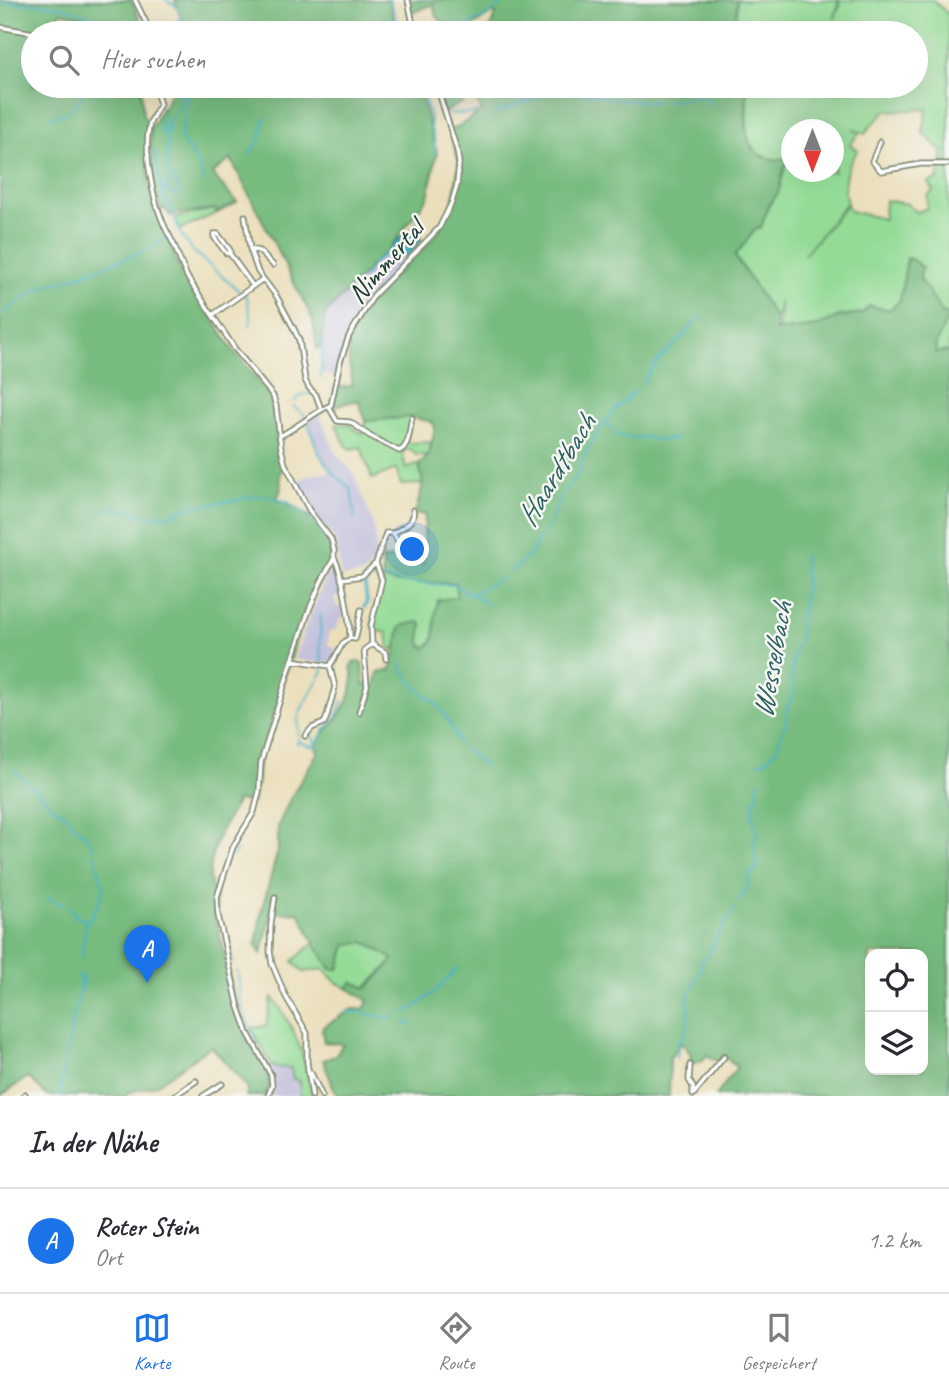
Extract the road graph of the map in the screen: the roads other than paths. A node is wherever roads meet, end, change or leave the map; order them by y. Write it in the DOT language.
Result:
graph roads {
  1 [pos="135,0"];
  2 [pos="408,0"];
  3 [pos="145,21"];
  4 [pos="412,21"];
  5 [pos="0,27"];
  6 [pos="21,31"];
  7 [pos="158,98"];
  8 [pos="441,98"];
  9 [pos="880,142"];
  10 [pos="949,164"];
  11 [pos="245,216"];
  12 [pos="250,249"];
  13 [pos="230,254"];
  14 [pos="273,265"];
  15 [pos="263,279"];
  16 [pos="253,286"];
  17 [pos="213,315"];
  18 [pos="329,407"];
  19 [pos="321,409"];
  20 [pos="412,418"];
  21 [pos="280,436"];
  22 [pos="413,510"];
  23 [pos="393,533"];
  24 [pos="405,552"];
  25 [pos="334,558"];
  26 [pos="376,563"];
  27 [pos="341,579"];
  28 [pos="361,610"];
  29 [pos="350,638"];
  30 [pos="372,644"];
  31 [pos="386,659"];
  32 [pos="292,660"];
  33 [pos="326,666"];
  34 [pos="359,712"];
  35 [pos="305,736"];
  36 [pos="275,897"];
  37 [pos="724,1057"];
  38 [pos="690,1065"];
  39 [pos="308,1071"];
  40 [pos="196,1081"];
  41 [pos="222,1084"];
  42 [pos="693,1095"];
  43 [pos="174,1096"];
  44 [pos="203,1096"];
  45 [pos="268,1096"];
  46 [pos="312,1096"];
  47 [pos="322,1096"];
  1 -- 3 [label="street"];
  2 -- 4 [label="street"];
  5 -- 6 [label="street"];
  7 -- 17 [label="street"];
  8 -- 18 [label="street, Nimmertal"];
  9 -- 10 [label="street"];
  11 -- 12 [label="street"];
  12 -- 14 [label="street"];
  12 -- 15 [label="street"];
  13 -- 13 [label="street"];
  13 -- 16 [label="street"];
  15 -- 16 [label="street"];
  15 -- 19 [label="street"];
  16 -- 17 [label="street"];
  17 -- 21 [label="street"];
  18 -- 19 [label="street"];
  18 -- 20 [label="street"];
  19 -- 21 [label="street"];
  21 -- 25 [label="street"];
  22 -- 23 [label="street"];
  23 -- 24 [label="street"];
  23 -- 26 [label="street"];
  25 -- 27 [label="street"];
  25 -- 32 [label="street"];
  26 -- 27 [label="street"];
  26 -- 30 [label="street"];
  27 -- 29 [label="street"];
  28 -- 29 [label="street"];
  29 -- 33 [label="street"];
  30 -- 31 [label="street"];
  30 -- 34 [label="street"];
  32 -- 33 [label="street"];
  32 -- 45 [label="street"];
  33 -- 35 [label="street"];
  36 -- 39 [label="street"];
  37 -- 42 [label="street"];
  38 -- 42 [label="street"];
  39 -- 46 [label="street"];
  39 -- 47 [label="street"];
  40 -- 43 [label="street"];
  41 -- 44 [label="street"];
}
